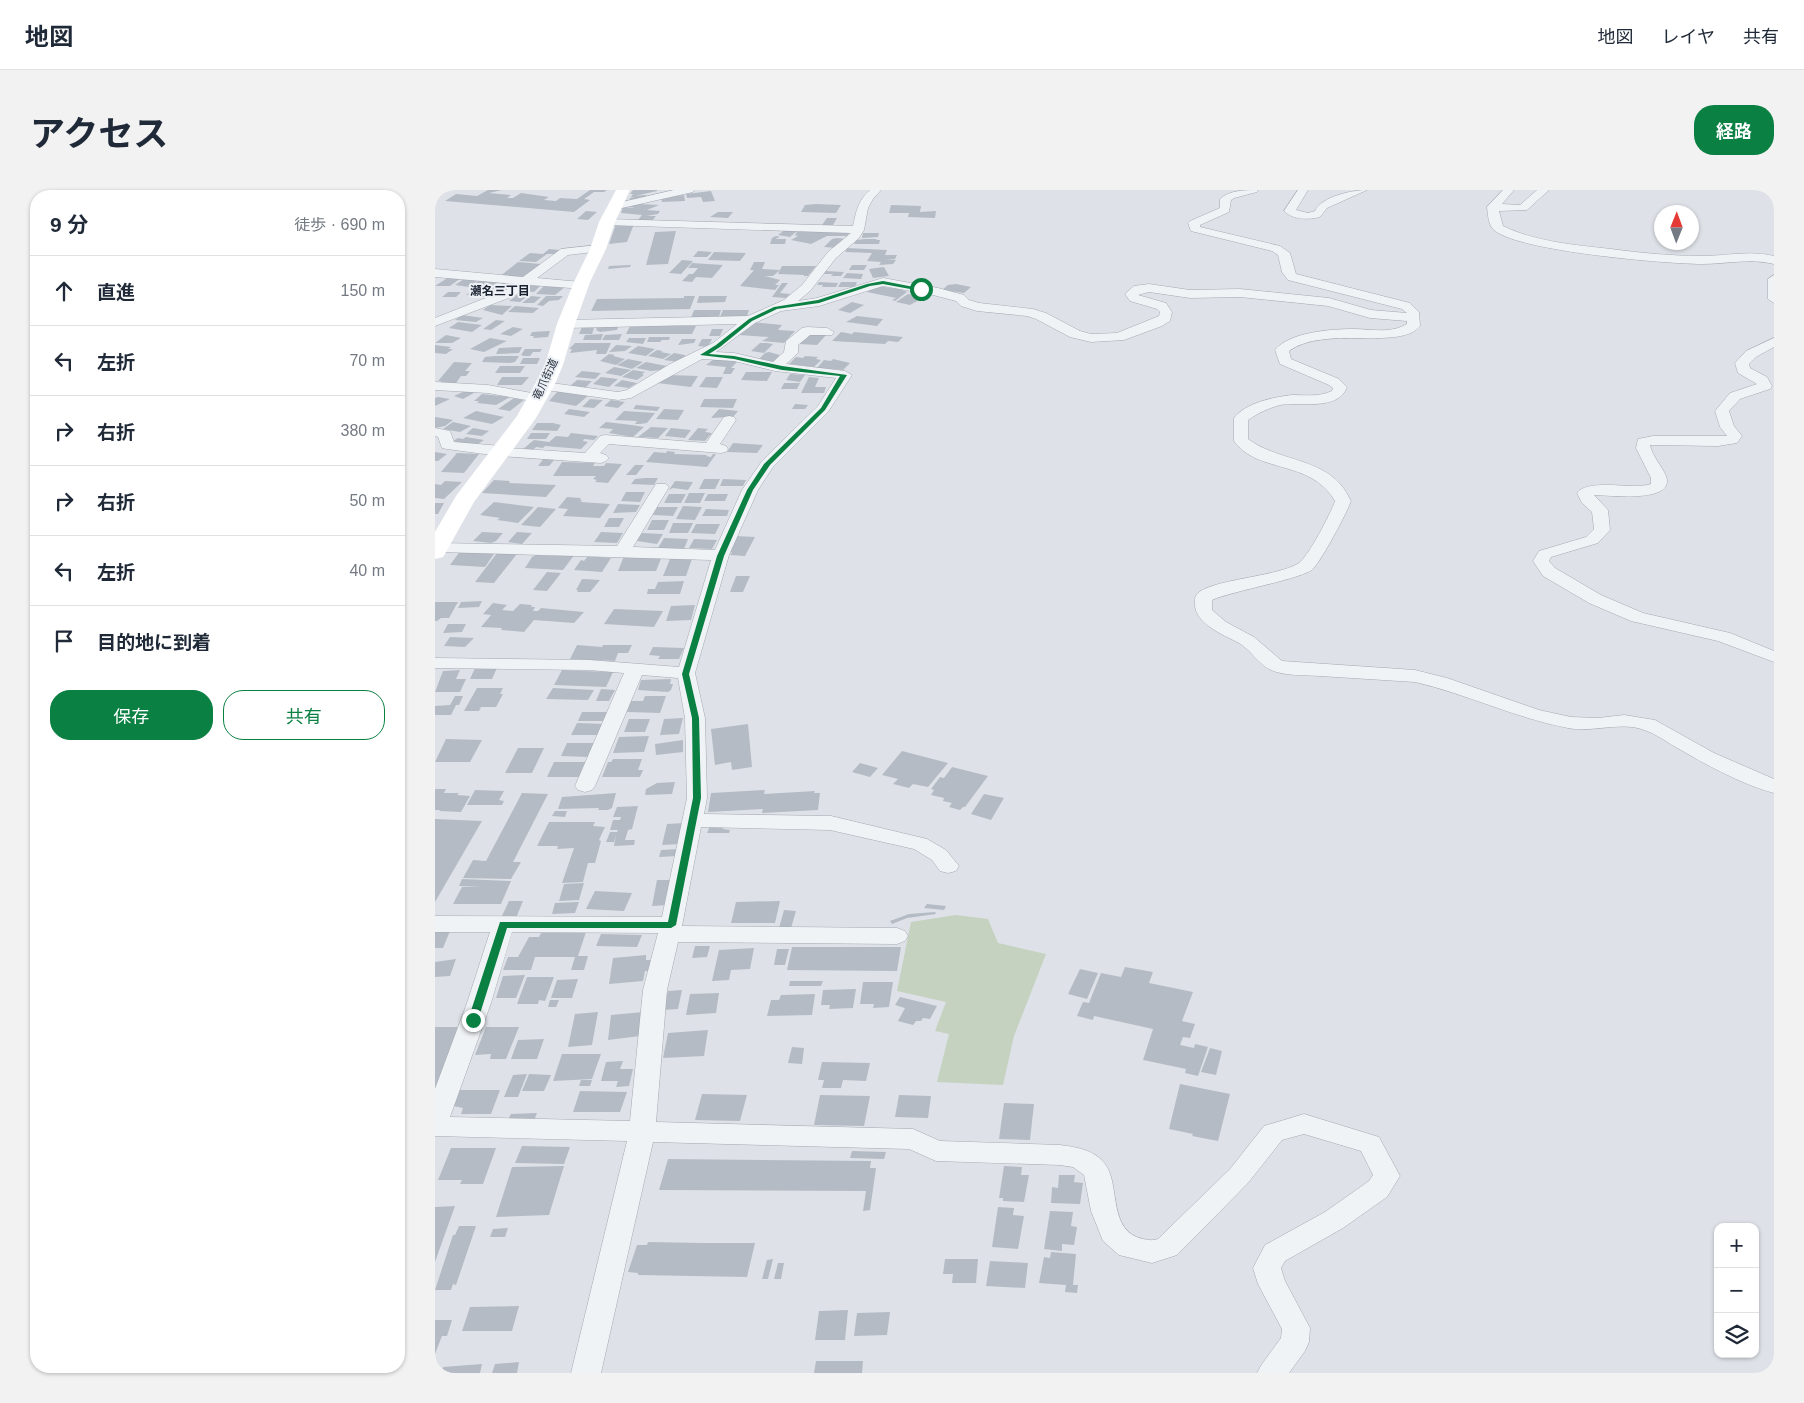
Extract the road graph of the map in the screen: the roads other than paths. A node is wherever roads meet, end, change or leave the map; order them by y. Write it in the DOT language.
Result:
graph roads {
  1 [pos="623,190"];
  2 [pos="689,190"];
  3 [pos="876,190"];
  4 [pos="1253,190"];
  5 [pos="1303,190"];
  6 [pos="1362,190"];
  7 [pos="1509,190"];
  8 [pos="1544,190"];
  9 [pos="1493,207"];
  10 [pos="610,215"];
  11 [pos="858,230"];
  12 [pos="598,249"];
  13 [pos="1774,260"];
  14 [pos="435,273"];
  15 [pos="1774,278"];
  16 [pos="526,282"];
  17 [pos="581,286"];
  18 [pos="1774,299"];
  19 [pos="775,308"];
  20 [pos="1414,318"];
  21 [pos="750,320"];
  22 [pos="435,322"];
  23 [pos="566,324"];
  24 [pos="827,332"];
  25 [pos="1774,342"];
  26 [pos="702,355"];
  27 [pos="775,367"];
  28 [pos="435,386"];
  29 [pos="540,392"];
  30 [pos="729,420"];
  31 [pos="435,432"];
  32 [pos="500,451"];
  33 [pos="661,487"];
  34 [pos="438,540"];
  35 [pos="621,551"];
  36 [pos="721,556"];
  37 [pos="1774,657"];
  38 [pos="435,663"];
  39 [pos="635,669"];
  40 [pos="685,674"];
  41 [pos="585,786"];
  42 [pos="1774,787"];
  43 [pos="693,820"];
  44 [pos="948,866"];
  45 [pos="435,924"];
  46 [pos="503,924"];
  47 [pos="670,930"];
  48 [pos="897,936"];
  49 [pos="435,1122"];
  50 [pos="435,1126"];
  51 [pos="641,1133"];
  52 [pos="586,1373"];
  53 [pos="1272,1373"];
  1 -- 10 [label="main road, 竜爪街道"];
  2 -- 10 [label="street"];
  3 -- 11 [label="street"];
  4 -- 20 [label="street"];
  5 -- 6 [label="street"];
  7 -- 9 [label="street"];
  8 -- 9 [label="street"];
  9 -- 13 [label="street"];
  10 -- 11 [label="street"];
  10 -- 12 [label="main road, 竜爪街道"];
  11 -- 19 [label="street"];
  12 -- 16 [label="street"];
  12 -- 17 [label="main road, 竜爪街道"];
  14 -- 16 [label="street"];
  15 -- 18 [label="street"];
  16 -- 17 [label="street"];
  16 -- 22 [label="street"];
  17 -- 23 [label="main road, 竜爪街道"];
  19 -- 20 [label="street"];
  19 -- 21 [label="street"];
  20 -- 42 [label="street"];
  21 -- 23 [label="street"];
  21 -- 26 [label="street"];
  23 -- 29 [label="main road, 竜爪街道"];
  24 -- 27 [label="street"];
  25 -- 37 [label="street"];
  26 -- 27 [label="street"];
  26 -- 29 [label="street"];
  27 -- 36 [label="street"];
  28 -- 29 [label="street"];
  29 -- 32 [label="main road, 竜爪街道"];
  30 -- 32 [label="street"];
  31 -- 32 [label="street"];
  32 -- 34 [label="main road, 竜爪街道"];
  33 -- 35 [label="street"];
  34 -- 35 [label="street"];
  35 -- 36 [label="street"];
  36 -- 40 [label="street"];
  38 -- 39 [label="street"];
  39 -- 40 [label="street"];
  39 -- 41 [label="street"];
  40 -- 43 [label="street"];
  43 -- 44 [label="street"];
  43 -- 47 [label="street"];
  45 -- 46 [label="street"];
  46 -- 47 [label="street"];
  46 -- 49 [label="street"];
  47 -- 48 [label="street"];
  47 -- 51 [label="street"];
  50 -- 51 [label="street"];
  51 -- 52 [label="street"];
  51 -- 53 [label="street"];
}
